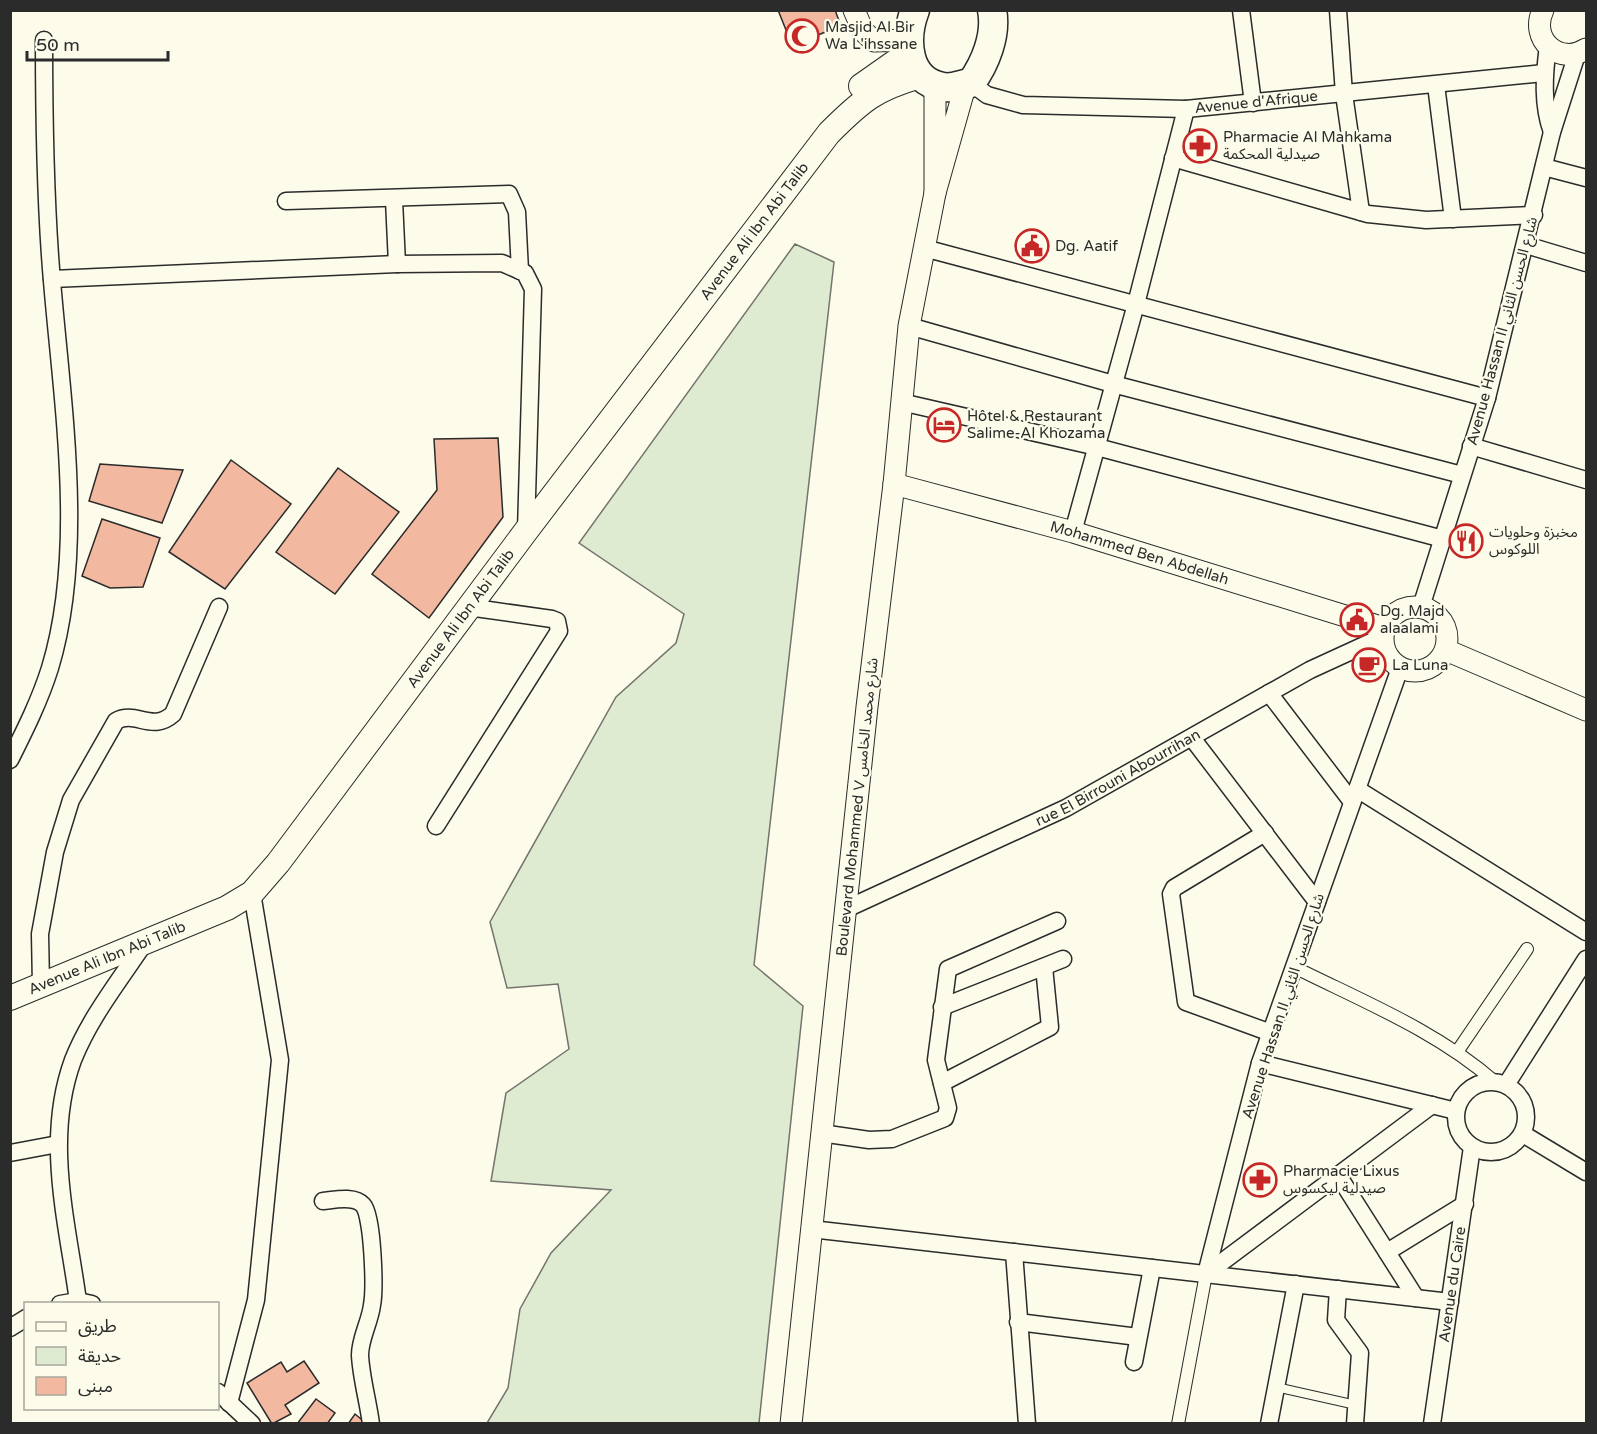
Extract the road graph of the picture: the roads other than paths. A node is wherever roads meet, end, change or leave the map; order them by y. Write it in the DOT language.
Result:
graph roads {
  1 [pos="854,10"];
  2 [pos="915,10"];
  3 [pos="992,10"];
  4 [pos="1241,10"];
  5 [pos="1338,10"];
  6 [pos="1544,10"];
  7 [pos="44,40"];
  8 [pos="1548,46"];
  9 [pos="1582,51"];
  10 [pos="918,64"];
  11 [pos="1544,73"];
  12 [pos="968,83"];
  13 [pos="1436,85"];
  14 [pos="1344,94"];
  15 [pos="1252,103"];
  16 [pos="1186,110"];
  17 [pos="1552,132"];
  18 [pos="1173,158"];
  19 [pos="1544,167"];
  20 [pos="1587,178"];
  21 [pos="935,193"];
  22 [pos="394,200"];
  23 [pos="286,201"];
  24 [pos="1361,212"];
  25 [pos="1533,215"];
  26 [pos="1454,219"];
  27 [pos="1526,245"];
  28 [pos="924,249"];
  29 [pos="1587,263"];
  30 [pos="397,264"];
  31 [pos="520,271"];
  32 [pos="52,279"];
  33 [pos="1136,304"];
  34 [pos="909,326"];
  35 [pos="1113,384"];
  36 [pos="1486,398"];
  37 [pos="901,402"];
  38 [pos="1471,446"];
  39 [pos="1097,447"];
  40 [pos="1462,475"];
  41 [pos="1587,480"];
  42 [pos="894,484"];
  43 [pos="526,531"];
  44 [pos="1073,532"];
  45 [pos="1443,539"];
  46 [pos="468,607"];
  47 [pos="1421,607"];
  48 [pos="219,608"];
  49 [pos="1383,633"];
  50 [pos="1446,650"];
  51 [pos="1400,668"];
  52 [pos="1269,693"];
  53 [pos="1587,710"];
  54 [pos="1192,738"];
  55 [pos="10,760"];
  56 [pos="1354,796"];
  57 [pos="436,826"];
  58 [pos="1265,833"];
  59 [pos="252,893"];
  60 [pos="1317,902"];
  61 [pos="846,909"];
  62 [pos="1057,921"];
  63 [pos="1587,932"];
  64 [pos="146,942"];
  65 [pos="1527,949"];
  66 [pos="1063,959"];
  67 [pos="1587,959"];
  68 [pos="1044,967"];
  69 [pos="1294,967"];
  70 [pos="40,985"];
  71 [pos="10,998"];
  72 [pos="942,1007"];
  73 [pos="1271,1033"];
  74 [pos="1456,1052"];
  75 [pos="1260,1063"];
  76 [pos="942,1083"];
  77 [pos="1501,1083"];
  78 [pos="1432,1105"];
  79 [pos="1456,1111"];
  80 [pos="821,1133"];
  81 [pos="1523,1134"];
  82 [pos="58,1144"];
  83 [pos="1472,1147"];
  84 [pos="10,1153"];
  85 [pos="1587,1172"];
  86 [pos="1338,1175"];
  87 [pos="322,1201"];
  88 [pos="1465,1204"];
  89 [pos="811,1228"];
  90 [pos="1014,1252"];
  91 [pos="1387,1252"];
  92 [pos="1152,1268"];
  93 [pos="1206,1274"];
  94 [pos="1296,1284"];
  95 [pos="1338,1289"];
  96 [pos="1416,1298"];
  97 [pos="85,1302"];
  98 [pos="1450,1302"];
  99 [pos="24,1319"];
  100 [pos="1018,1322"];
  101 [pos="10,1328"];
  102 [pos="1138,1337"];
  103 [pos="1134,1362"];
  104 [pos="1276,1387"];
  105 [pos="223,1398"];
  106 [pos="1356,1405"];
  107 [pos="252,1424"];
  108 [pos="371,1424"];
  109 [pos="791,1424"];
  110 [pos="1027,1424"];
  111 [pos="1178,1424"];
  112 [pos="1269,1424"];
  113 [pos="1355,1424"];
  114 [pos="1432,1424"];
  1 -- 10 [label="street"];
  2 -- 10 [label="highway"];
  3 -- 12 [label="highway"];
  4 -- 15 [label="street"];
  5 -- 14 [label="street"];
  6 -- 8 [label="street"];
  7 -- 32 [label="street"];
  8 -- 9 [label="street"];
  8 -- 11 [label="street"];
  9 -- 17 [label="street, Avenue Hassan II شارع الحسن الثاني"];
  10 -- 12 [label="highway"];
  10 -- 21 [label="street, Boulevard Mohammed V شارع محمد الخامس"];
  10 -- 43 [label="main road, Avenue Ali Ibn Abi Talib"];
  11 -- 13 [label="street, Avenue d'Afrique"];
  11 -- 17 [label="street"];
  12 -- 16 [label="street, Avenue d'Afrique"];
  12 -- 21 [label="street, Boulevard Mohammed V شارع محمد الخامس"];
  13 -- 14 [label="street, Avenue d'Afrique"];
  13 -- 26 [label="street"];
  14 -- 15 [label="street, Avenue d'Afrique"];
  14 -- 24 [label="street"];
  15 -- 16 [label="street, Avenue d'Afrique"];
  16 -- 18 [label="street"];
  17 -- 19 [label="street, Avenue Hassan II شارع الحسن الثاني"];
  18 -- 24 [label="street"];
  18 -- 33 [label="street"];
  19 -- 20 [label="street"];
  19 -- 25 [label="street, Avenue Hassan II شارع الحسن الثاني"];
  21 -- 28 [label="street, Boulevard Mohammed V شارع محمد الخامس"];
  22 -- 23 [label="street"];
  22 -- 30 [label="street"];
  22 -- 31 [label="street"];
  24 -- 26 [label="street"];
  25 -- 26 [label="street"];
  25 -- 27 [label="street, Avenue Hassan II شارع الحسن الثاني"];
  27 -- 29 [label="street"];
  27 -- 36 [label="street, Avenue Hassan II شارع الحسن الثاني"];
  28 -- 33 [label="street"];
  28 -- 34 [label="street, Boulevard Mohammed V شارع محمد الخامس"];
  30 -- 31 [label="street"];
  30 -- 32 [label="street"];
  31 -- 43 [label="street"];
  32 -- 55 [label="street"];
  33 -- 35 [label="street"];
  33 -- 36 [label="street"];
  34 -- 35 [label="street"];
  34 -- 37 [label="street, Boulevard Mohammed V شارع محمد الخامس"];
  35 -- 39 [label="street"];
  35 -- 40 [label="street"];
  36 -- 38 [label="street, Avenue Hassan II شارع الحسن الثاني"];
  37 -- 39 [label="street"];
  37 -- 42 [label="street, Boulevard Mohammed V شارع محمد الخامس"];
  38 -- 40 [label="street, Avenue Hassan II شارع الحسن الثاني"];
  38 -- 41 [label="street"];
  39 -- 44 [label="street"];
  39 -- 45 [label="street"];
  40 -- 45 [label="street, Avenue Hassan II شارع الحسن الثاني"];
  42 -- 44 [label="street, Mohammed Ben Abdellah"];
  42 -- 61 [label="street, Boulevard Mohammed V شارع محمد الخامس"];
  43 -- 46 [label="main road, Avenue Ali Ibn Abi Talib"];
  44 -- 49 [label="street, Mohammed Ben Abdellah"];
  45 -- 47 [label="street, Avenue Hassan II شارع الحسن الثاني"];
  46 -- 57 [label="street"];
  46 -- 59 [label="main road, Avenue Ali Ibn Abi Talib"];
  47 -- 49 [label="street"];
  47 -- 50 [label="street"];
  48 -- 70 [label="street"];
  49 -- 51 [label="street"];
  49 -- 52 [label="street, rue El Birrouni Abourrihan"];
  50 -- 51 [label="street"];
  50 -- 53 [label="street"];
  51 -- 56 [label="street, Avenue Hassan II شارع الحسن الثاني"];
  52 -- 54 [label="street, rue El Birrouni Abourrihan"];
  52 -- 56 [label="street"];
  54 -- 58 [label="street"];
  54 -- 61 [label="street, rue El Birrouni Abourrihan"];
  56 -- 60 [label="street, Avenue Hassan II شارع الحسن الثاني"];
  56 -- 63 [label="street"];
  58 -- 60 [label="street"];
  58 -- 73 [label="street"];
  59 -- 64 [label="main road, Avenue Ali Ibn Abi Talib"];
  59 -- 105 [label="street"];
  60 -- 69 [label="street, Avenue Hassan II شارع الحسن الثاني"];
  61 -- 80 [label="street, Boulevard Mohammed V شارع محمد الخامس"];
  62 -- 72 [label="street"];
  64 -- 70 [label="main road, Avenue Ali Ibn Abi Talib"];
  64 -- 82 [label="street"];
  65 -- 74 [label="street"];
  66 -- 68 [label="street"];
  67 -- 77 [label="street"];
  68 -- 72 [label="street"];
  68 -- 76 [label="street"];
  69 -- 73 [label="street, Avenue Hassan II شارع الحسن الثاني"];
  69 -- 74 [label="street"];
  70 -- 71 [label="main road, Avenue Ali Ibn Abi Talib"];
  72 -- 76 [label="street"];
  73 -- 75 [label="street, Avenue Hassan II شارع الحسن الثاني"];
  74 -- 77 [label="street"];
  75 -- 78 [label="street"];
  75 -- 93 [label="street, Avenue Hassan II شارع الحسن الثاني"];
  76 -- 80 [label="street"];
  77 -- 79 [label="street"];
  77 -- 81 [label="street"];
  78 -- 79 [label="street"];
  78 -- 86 [label="street"];
  79 -- 83 [label="street"];
  80 -- 89 [label="street, Boulevard Mohammed V شارع محمد الخامس"];
  81 -- 83 [label="street"];
  81 -- 85 [label="street"];
  82 -- 84 [label="street"];
  82 -- 97 [label="street"];
  83 -- 88 [label="street, Avenue du Caire"];
  86 -- 91 [label="street"];
  86 -- 93 [label="street"];
  87 -- 108 [label="street"];
  88 -- 91 [label="street"];
  88 -- 98 [label="street, Avenue du Caire"];
  89 -- 90 [label="street"];
  89 -- 109 [label="street, Boulevard Mohammed V شارع محمد الخامس"];
  90 -- 92 [label="street"];
  90 -- 100 [label="street"];
  91 -- 96 [label="street"];
  92 -- 93 [label="street"];
  92 -- 102 [label="street"];
  93 -- 94 [label="street"];
  93 -- 111 [label="street, Avenue Hassan II شارع الحسن الثاني"];
  94 -- 95 [label="street"];
  94 -- 104 [label="street"];
  95 -- 96 [label="street"];
  95 -- 106 [label="street"];
  96 -- 98 [label="street"];
  98 -- 114 [label="street, Avenue du Caire"];
  99 -- 101 [label="street"];
  100 -- 102 [label="street"];
  100 -- 110 [label="street"];
  102 -- 103 [label="street"];
  104 -- 106 [label="lane"];
  104 -- 112 [label="street"];
  105 -- 107 [label="street"];
  106 -- 113 [label="street"];
}
